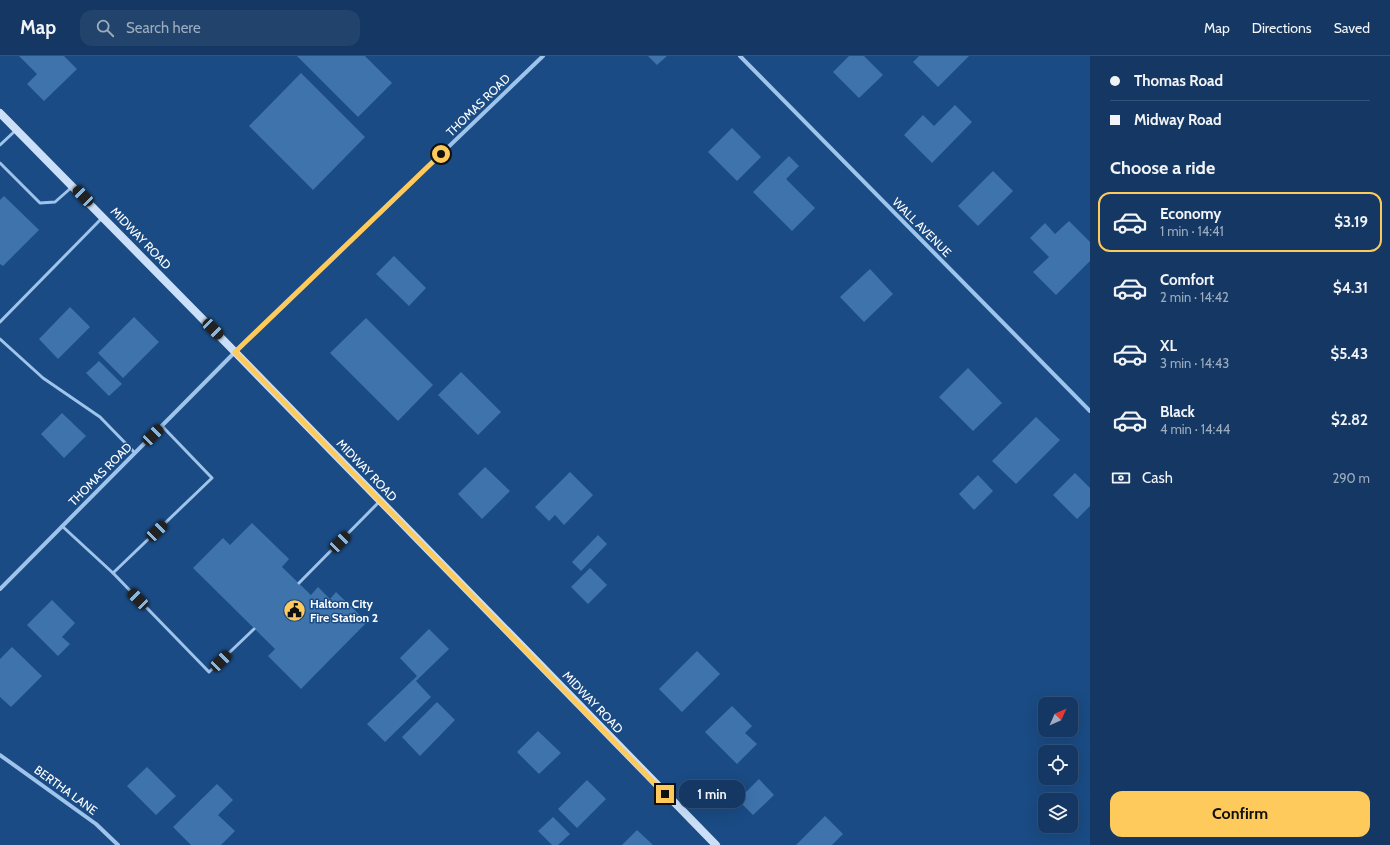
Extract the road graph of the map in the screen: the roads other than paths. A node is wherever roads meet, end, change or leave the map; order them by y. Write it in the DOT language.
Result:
graph roads {
  1 [pos="543,56"];
  2 [pos="740,56"];
  3 [pos="0,113"];
  4 [pos="16,130"];
  5 [pos="0,145"];
  6 [pos="0,163"];
  7 [pos="73,186"];
  8 [pos="103,217"];
  9 [pos="0,322"];
  10 [pos="0,339"];
  11 [pos="235,352"];
  12 [pos="1090,411"];
  13 [pos="162,426"];
  14 [pos="135,452"];
  15 [pos="381,501"];
  16 [pos="62,526"];
  17 [pos="113,573"];
  18 [pos="299,583"];
  19 [pos="0,589"];
  20 [pos="254,629"];
  21 [pos="0,755"];
  22 [pos="118,845"];
  23 [pos="716,845"];
  1 -- 11 [label="street, THOMAS ROAD"];
  2 -- 12 [label="street, WALL AVENUE"];
  3 -- 4 [label="main road, MIDWAY ROAD"];
  4 -- 5 [label="lane"];
  4 -- 7 [label="main road, MIDWAY ROAD"];
  6 -- 7 [label="lane"];
  7 -- 8 [label="main road, MIDWAY ROAD"];
  8 -- 9 [label="lane"];
  8 -- 11 [label="main road, MIDWAY ROAD"];
  10 -- 14 [label="lane"];
  11 -- 13 [label="street, THOMAS ROAD"];
  11 -- 15 [label="main road, MIDWAY ROAD"];
  13 -- 14 [label="street, THOMAS ROAD"];
  13 -- 17 [label="lane"];
  14 -- 16 [label="street, THOMAS ROAD"];
  15 -- 18 [label="lane"];
  15 -- 23 [label="main road, MIDWAY ROAD"];
  16 -- 17 [label="lane"];
  16 -- 19 [label="street, THOMAS ROAD"];
  17 -- 20 [label="lane"];
  21 -- 22 [label="street, BERTHA LANE"];
}
